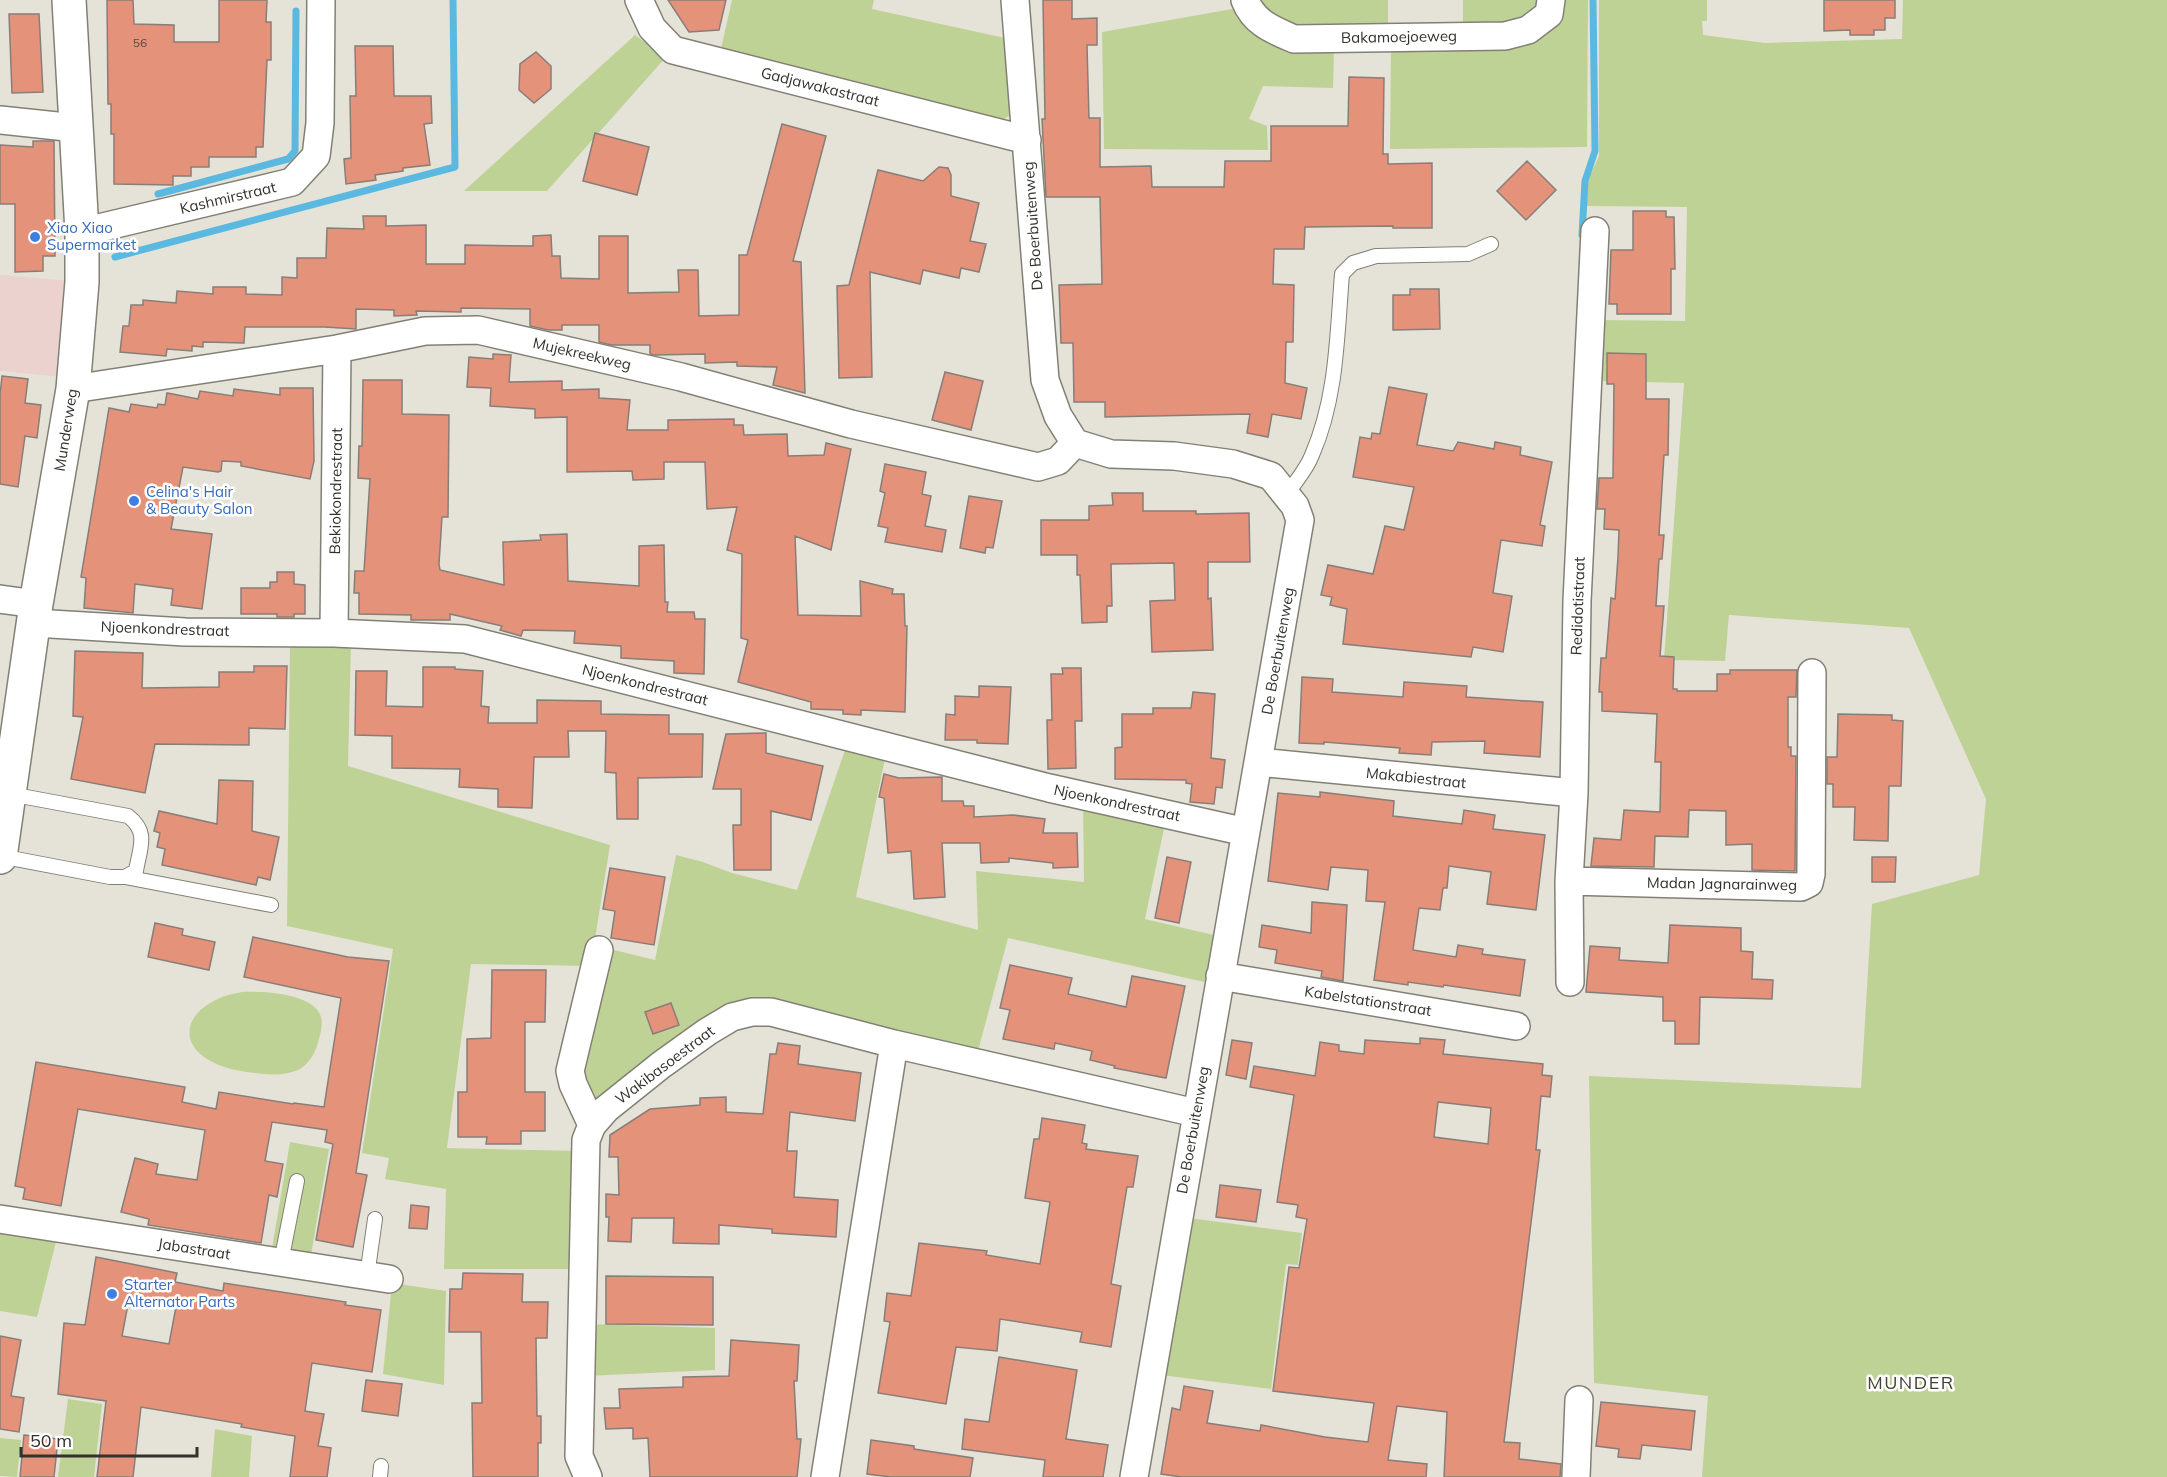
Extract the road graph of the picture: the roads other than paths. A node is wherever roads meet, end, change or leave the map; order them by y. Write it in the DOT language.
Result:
graph roads {
  1 [pos="69,0"];
  2 [pos="321,0"];
  3 [pos="639,0"];
  4 [pos="1015,0"];
  5 [pos="1245,0"];
  6 [pos="1551,0"];
  7 [pos="0,120"];
  8 [pos="76,128"];
  9 [pos="1027,140"];
  10 [pos="1595,231"];
  11 [pos="82,232"];
  12 [pos="1491,244"];
  13 [pos="337,349"];
  14 [pos="74,389"];
  15 [pos="1075,443"];
  16 [pos="1287,494"];
  17 [pos="0,599"];
  18 [pos="35,614"];
  19 [pos="334,633"];
  20 [pos="1812,673"];
  21 [pos="1258,762"];
  22 [pos="1574,793"];
  23 [pos="10,794"];
  24 [pos="1246,832"];
  25 [pos="0,856"];
  26 [pos="125,877"];
  27 [pos="1569,881"];
  28 [pos="272,905"];
  29 [pos="599,950"];
  30 [pos="1220,976"];
  31 [pos="1570,982"];
  32 [pos="1516,1026"];
  33 [pos="894,1044"];
  34 [pos="1196,1113"];
  35 [pos="592,1125"];
  36 [pos="297,1181"];
  37 [pos="0,1219"];
  38 [pos="375,1219"];
  39 [pos="281,1262"];
  40 [pos="378,1277"];
  41 [pos="1579,1400"];
  42 [pos="588,1477"];
  43 [pos="825,1477"];
  44 [pos="1134,1477"];
  45 [pos="1576,1477"];
  1 -- 8 [label="street, Munderweg"];
  2 -- 11 [label="street, Kashmirstraat"];
  3 -- 9 [label="street, Gadjawakastraat"];
  4 -- 9 [label="street, De Boerbuitenweg"];
  5 -- 6 [label="street, Bakamoejoeweg"];
  7 -- 8 [label="street"];
  8 -- 11 [label="street, Munderweg"];
  9 -- 15 [label="street, De Boerbuitenweg"];
  10 -- 22 [label="street, Redidotistraat"];
  11 -- 14 [label="street, Munderweg"];
  12 -- 16 [label="lane"];
  13 -- 14 [label="street, Mujekreekweg"];
  13 -- 15 [label="street, Mujekreekweg"];
  13 -- 19 [label="street, Bekiokondrestraat"];
  14 -- 18 [label="street, Munderweg"];
  15 -- 16 [label="street, De Boerbuitenweg"];
  16 -- 21 [label="street, De Boerbuitenweg"];
  17 -- 18 [label="street, Njoenkondrestraat"];
  18 -- 19 [label="street, Njoenkondrestraat"];
  18 -- 23 [label="street, Munderweg"];
  19 -- 24 [label="street, Njoenkondrestraat"];
  20 -- 27 [label="street, Madan Jagnarainweg"];
  21 -- 22 [label="street, Makabiestraat"];
  21 -- 24 [label="street, De Boerbuitenweg"];
  22 -- 27 [label="street, Redidotistraat"];
  23 -- 25 [label="street, Munderweg"];
  23 -- 26 [label="lane"];
  24 -- 30 [label="street, De Boerbuitenweg"];
  25 -- 26 [label="lane"];
  26 -- 28 [label="lane"];
  27 -- 31 [label="street, Redidotistraat"];
  29 -- 35 [label="street"];
  30 -- 32 [label="street, Kabelstationstraat"];
  30 -- 34 [label="street, De Boerbuitenweg"];
  33 -- 34 [label="street, Wakibasoestraat"];
  33 -- 35 [label="street, Wakibasoestraat"];
  33 -- 43 [label="street"];
  34 -- 44 [label="street, De Boerbuitenweg"];
  35 -- 42 [label="street"];
  36 -- 39 [label="lane"];
  37 -- 39 [label="street, Jabastraat"];
  38 -- 40 [label="lane"];
  39 -- 40 [label="street, Jabastraat"];
  41 -- 45 [label="street"];
}
